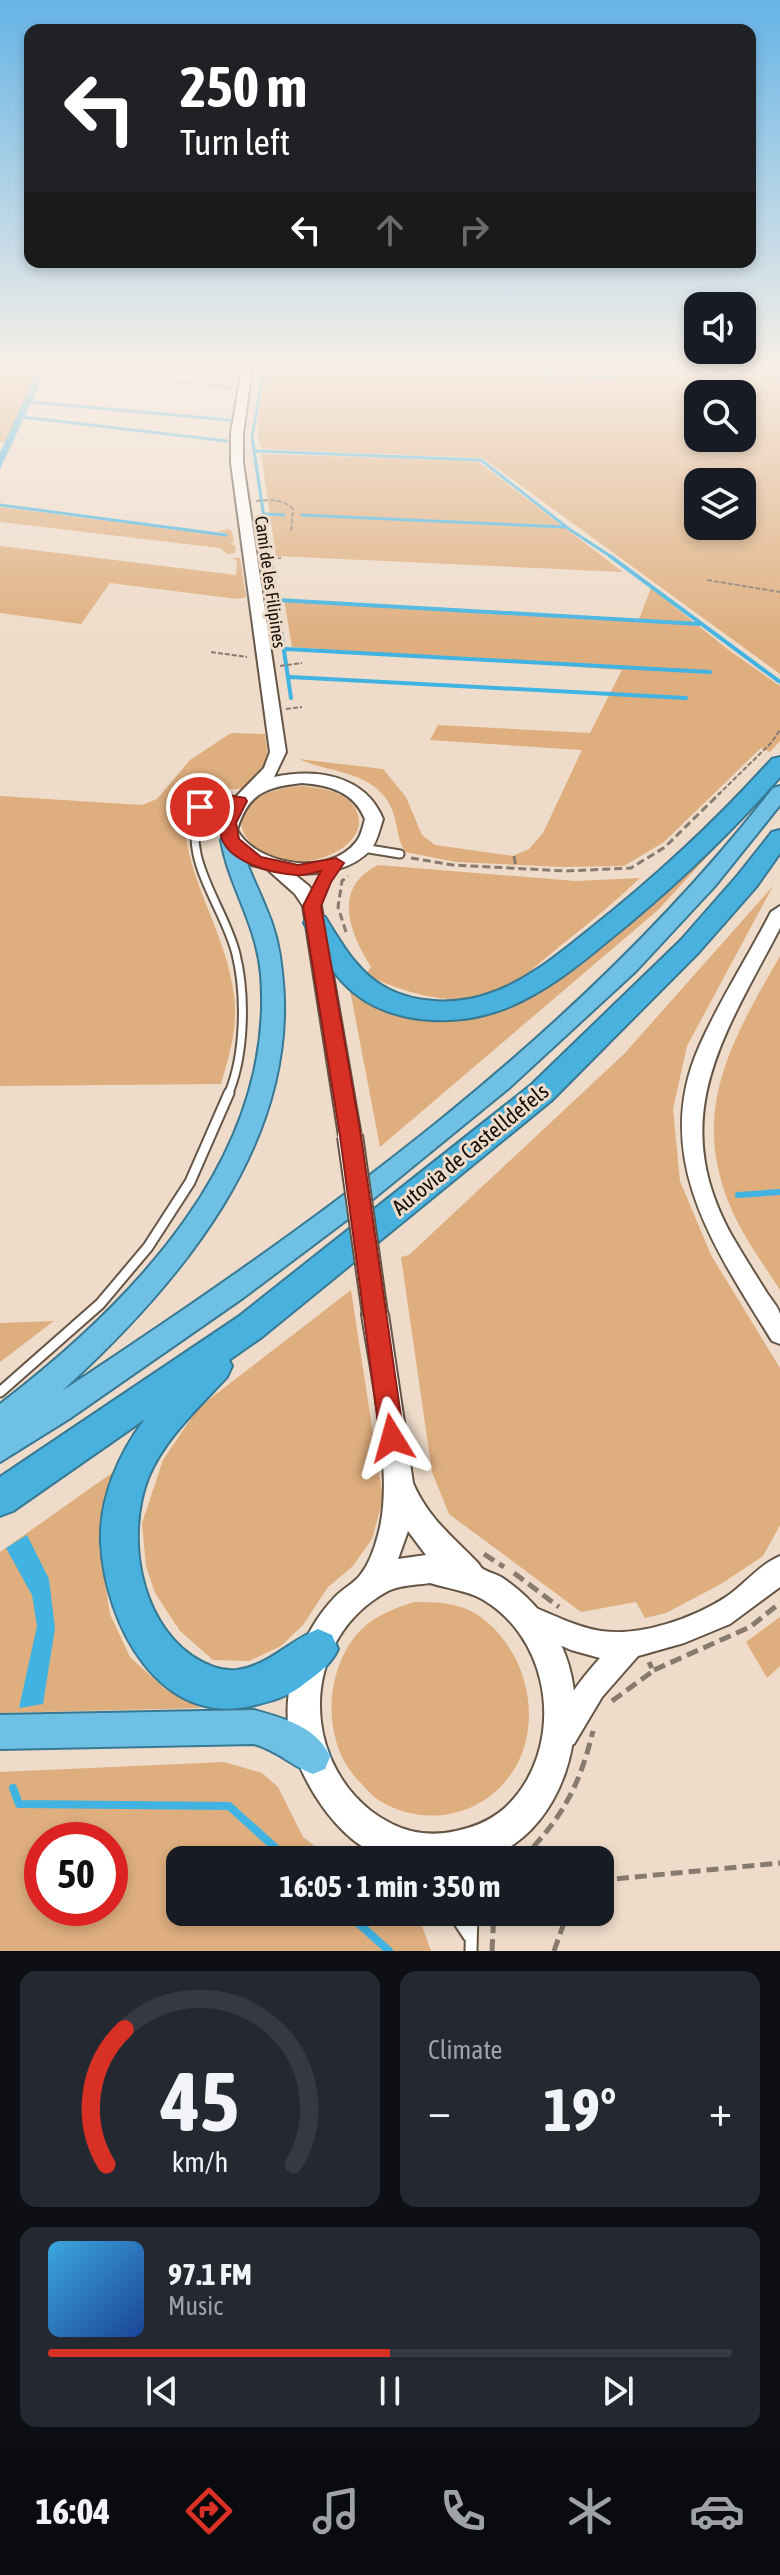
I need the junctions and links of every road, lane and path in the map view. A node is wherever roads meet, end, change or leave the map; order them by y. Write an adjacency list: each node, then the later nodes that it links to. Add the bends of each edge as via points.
1 (237, 460): 9 (main road, Camí de les Filipines)
2 (258, 501): 3 (path, via 281,501 293,509)
3 (291, 533)
4 (281, 558): 5 (path)
5 (269, 559)
6 (707, 580): 7 (path)
7 (780, 592)
8 (211, 652): 9 (path)
9 (262, 656): 13 (main road, Camí de les Filipines)
10 (302, 663): 11 (path)
11 (283, 666)
12 (780, 730): 26 (path, via 665,847 631,868)
13 (278, 752): 15 (main road, via 292,768); 17 (main road, via 272,769)
14 (780, 764): 28 (highway, via 696,853 631,909 546,978 490,1006 438,1012 386,1000 349,972)
15 (315, 779): 17 (main road, via 285,780); 20 (main road, via 361,796 374,819)
16 (780, 792): 33 (highway, Autovia de Castelldefels, via 662,930 509,1075 263,1269)
17 (247, 796): 19 (main road, via 228,823); 31 (lane, via 204,802 193,831 194,848 236,954 243,1032 228,1097 190,1182 148,1247 100,1304)
18 (780, 837): 29 (highway, Autovia de Castelldefels, via 690,946 541,1093)
19 (231, 840): 25 (main road, via 247,856); 32 (highway, via 237,869 263,928 273,1012 256,1105 239,1150 197,1224 134,1304 67,1369)
20 (366, 842): 21 (lane); 21 (lane); 24 (main road)
21 (391, 852): 22 (lane)
22 (400, 854): 26 (path, via 453,865)
23 (514, 856): 26 (path)
24 (336, 863): 25 (main road, via 298,870); 28 (main road, via 323,881)
25 (272, 867): 28 (main road, via 302,890)
26 (516, 868)
27 (780, 912): 30 (street, via 708,1048 690,1114 692,1154 703,1198)
28 (314, 915): 34 (main road, bridge)
29 (250, 1327): 35 (highway, Autovia de Castelldefels); 42 (highway, via 170,1412 143,1451 120,1521 121,1570 136,1618 156,1651 209,1689 263,1686 295,1671)
30 (780, 1334)
31 (0, 1392)
32 (0, 1422)
33 (0, 1448)
34 (399, 1484): 36 (main road, via 425,1534 448,1558); 38 (main road, via 395,1528)
35 (0, 1498)
36 (474, 1563): 38 (main road, via 453,1572 392,1575); 39 (path, via 525,1580); 40 (main road)
37 (780, 1569): 41 (street, via 720,1616)
38 (371, 1586): 42 (main road, via 344,1609)
39 (567, 1614)
40 (528, 1618): 41 (street, via 571,1637); 47 (main road, via 545,1643 560,1683)
41 (630, 1645): 47 (street, via 592,1687)
42 (318, 1649): 48 (main road, via 305,1690 304,1720)
43 (650, 1666): 44 (path, via 653,1671)
44 (603, 1711)
45 (595, 1723): 51 (path, via 574,1800)
46 (0, 1732): 48 (highway, via 254,1727 287,1737)
47 (560, 1740): 50 (main road, via 534,1801)
48 (313, 1757): 49 (main road, via 353,1819)
49 (396, 1846)
50 (488, 1846)
51 (535, 1846)
52 (780, 1863): 53 (path)
53 (614, 1879)
54 (462, 1926): 58 (lane)
55 (470, 1926): 58 (lane)
56 (493, 1926): 60 (path)
57 (563, 1926): 61 (path)
58 (469, 1936): 59 (lane)
59 (471, 1951)
60 (492, 1951)
61 (554, 1951)

